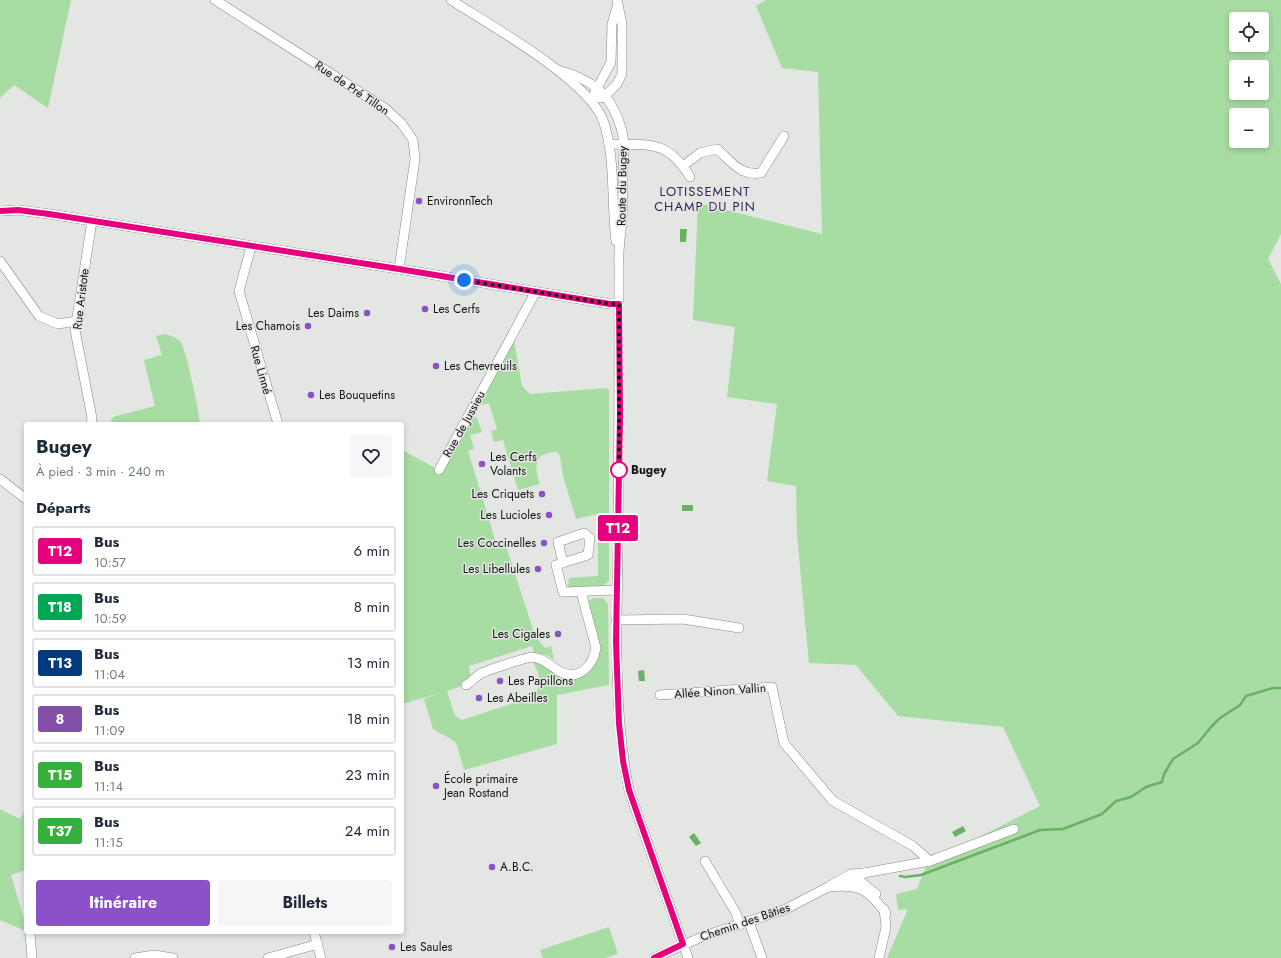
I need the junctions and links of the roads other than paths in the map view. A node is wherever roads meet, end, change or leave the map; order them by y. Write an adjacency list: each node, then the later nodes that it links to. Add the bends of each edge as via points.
1 (215, 0): 18 (street, Rue de Pré Tillon, via 385,108 402,124 413,140 415,159)
2 (451, 0): 4 (street)
3 (617, 4): 5 (street, via 612,24 611,62); 6 (street, via 622,24 622,74)
4 (558, 70): 5 (street, Route du Bugey, via 576,75); 7 (street, Route du Bugey)
5 (598, 87): 6 (street, Route du Bugey); 7 (street)
6 (606, 96): 7 (street); 10 (street, Route du Bugey, via 615,112)
7 (591, 100): 9 (street, Route du Bugey, via 602,119)
8 (784, 136): 11 (street, via 761,173 751,175 740,170 717,149 700,153)
9 (609, 144): 10 (street); 16 (street, Route du Bugey, via 613,221)
10 (624, 144): 11 (street, via 658,146 675,155); 16 (street, Route du Bugey, via 622,219)
11 (683, 166): 12 (street)
12 (690, 176)
13 (0, 211): 14 (street, via 18,210)
14 (92, 221): 15 (street); 21 (street, Rue Aristote)
15 (250, 247): 18 (street); 23 (street, Rue Linné, via 239,291)
16 (618, 254): 20 (street, Route du Bugey)
17 (0, 261): 21 (street, via 39,316 58,324)
18 (399, 269): 19 (street)
19 (535, 293): 20 (street); 24 (street, Rue de Jussieu)
20 (619, 304): 28 (street, Route du Bugey, via 620,416)
21 (76, 321): 22 (street, Rue Aristote, via 75,330)
22 (91, 422)
23 (277, 422)
24 (439, 470)
25 (0, 479): 26 (street)
26 (24, 497)
27 (563, 563): 29 (street, via 556,565 563,592)
28 (616, 590): 29 (street); 30 (street, Route du Bugey)
29 (581, 592): 32 (street, via 596,648 589,667 582,672 566,674 544,660 532,657 480,673 473,682)
30 (616, 620): 31 (street, via 683,619); 45 (street, Route du Bugey, via 618,708 623,761 628,783)
31 (739, 628)
32 (466, 685)
33 (660, 695): 36 (street, Allée Ninon Vallin, via 772,687 784,743 833,801 913,846)
34 (1014, 829): 36 (street, Chemin des Bâties)
35 (704, 860): 41 (street, via 736,913)
36 (930, 861): 37 (street, Chemin des Bâties)
37 (858, 875): 38 (street, Chemin des Bâties); 39 (street, Chemin des Bâties); 40 (street, via 878,896)
38 (848, 885): 39 (street, Chemin des Bâties); 40 (street, via 871,895)
39 (828, 887): 41 (street, Chemin des Bâties, via 786,909)
40 (886, 913): 54 (street, via 886,927)
41 (745, 923): 45 (street, Chemin des Bâties); 53 (street)
42 (30, 934): 46 (street)
43 (315, 934): 44 (street)
44 (318, 944): 49 (street); 50 (street)
45 (683, 944): 51 (street, Chemin des Bâties); 52 (street, Route du Bugey)
46 (32, 958)
47 (135, 958): 48 (street, via 154,955)
48 (173, 958)
49 (268, 958)
50 (321, 958)
51 (654, 958)
52 (688, 958)
53 (762, 958)
54 (879, 958)

